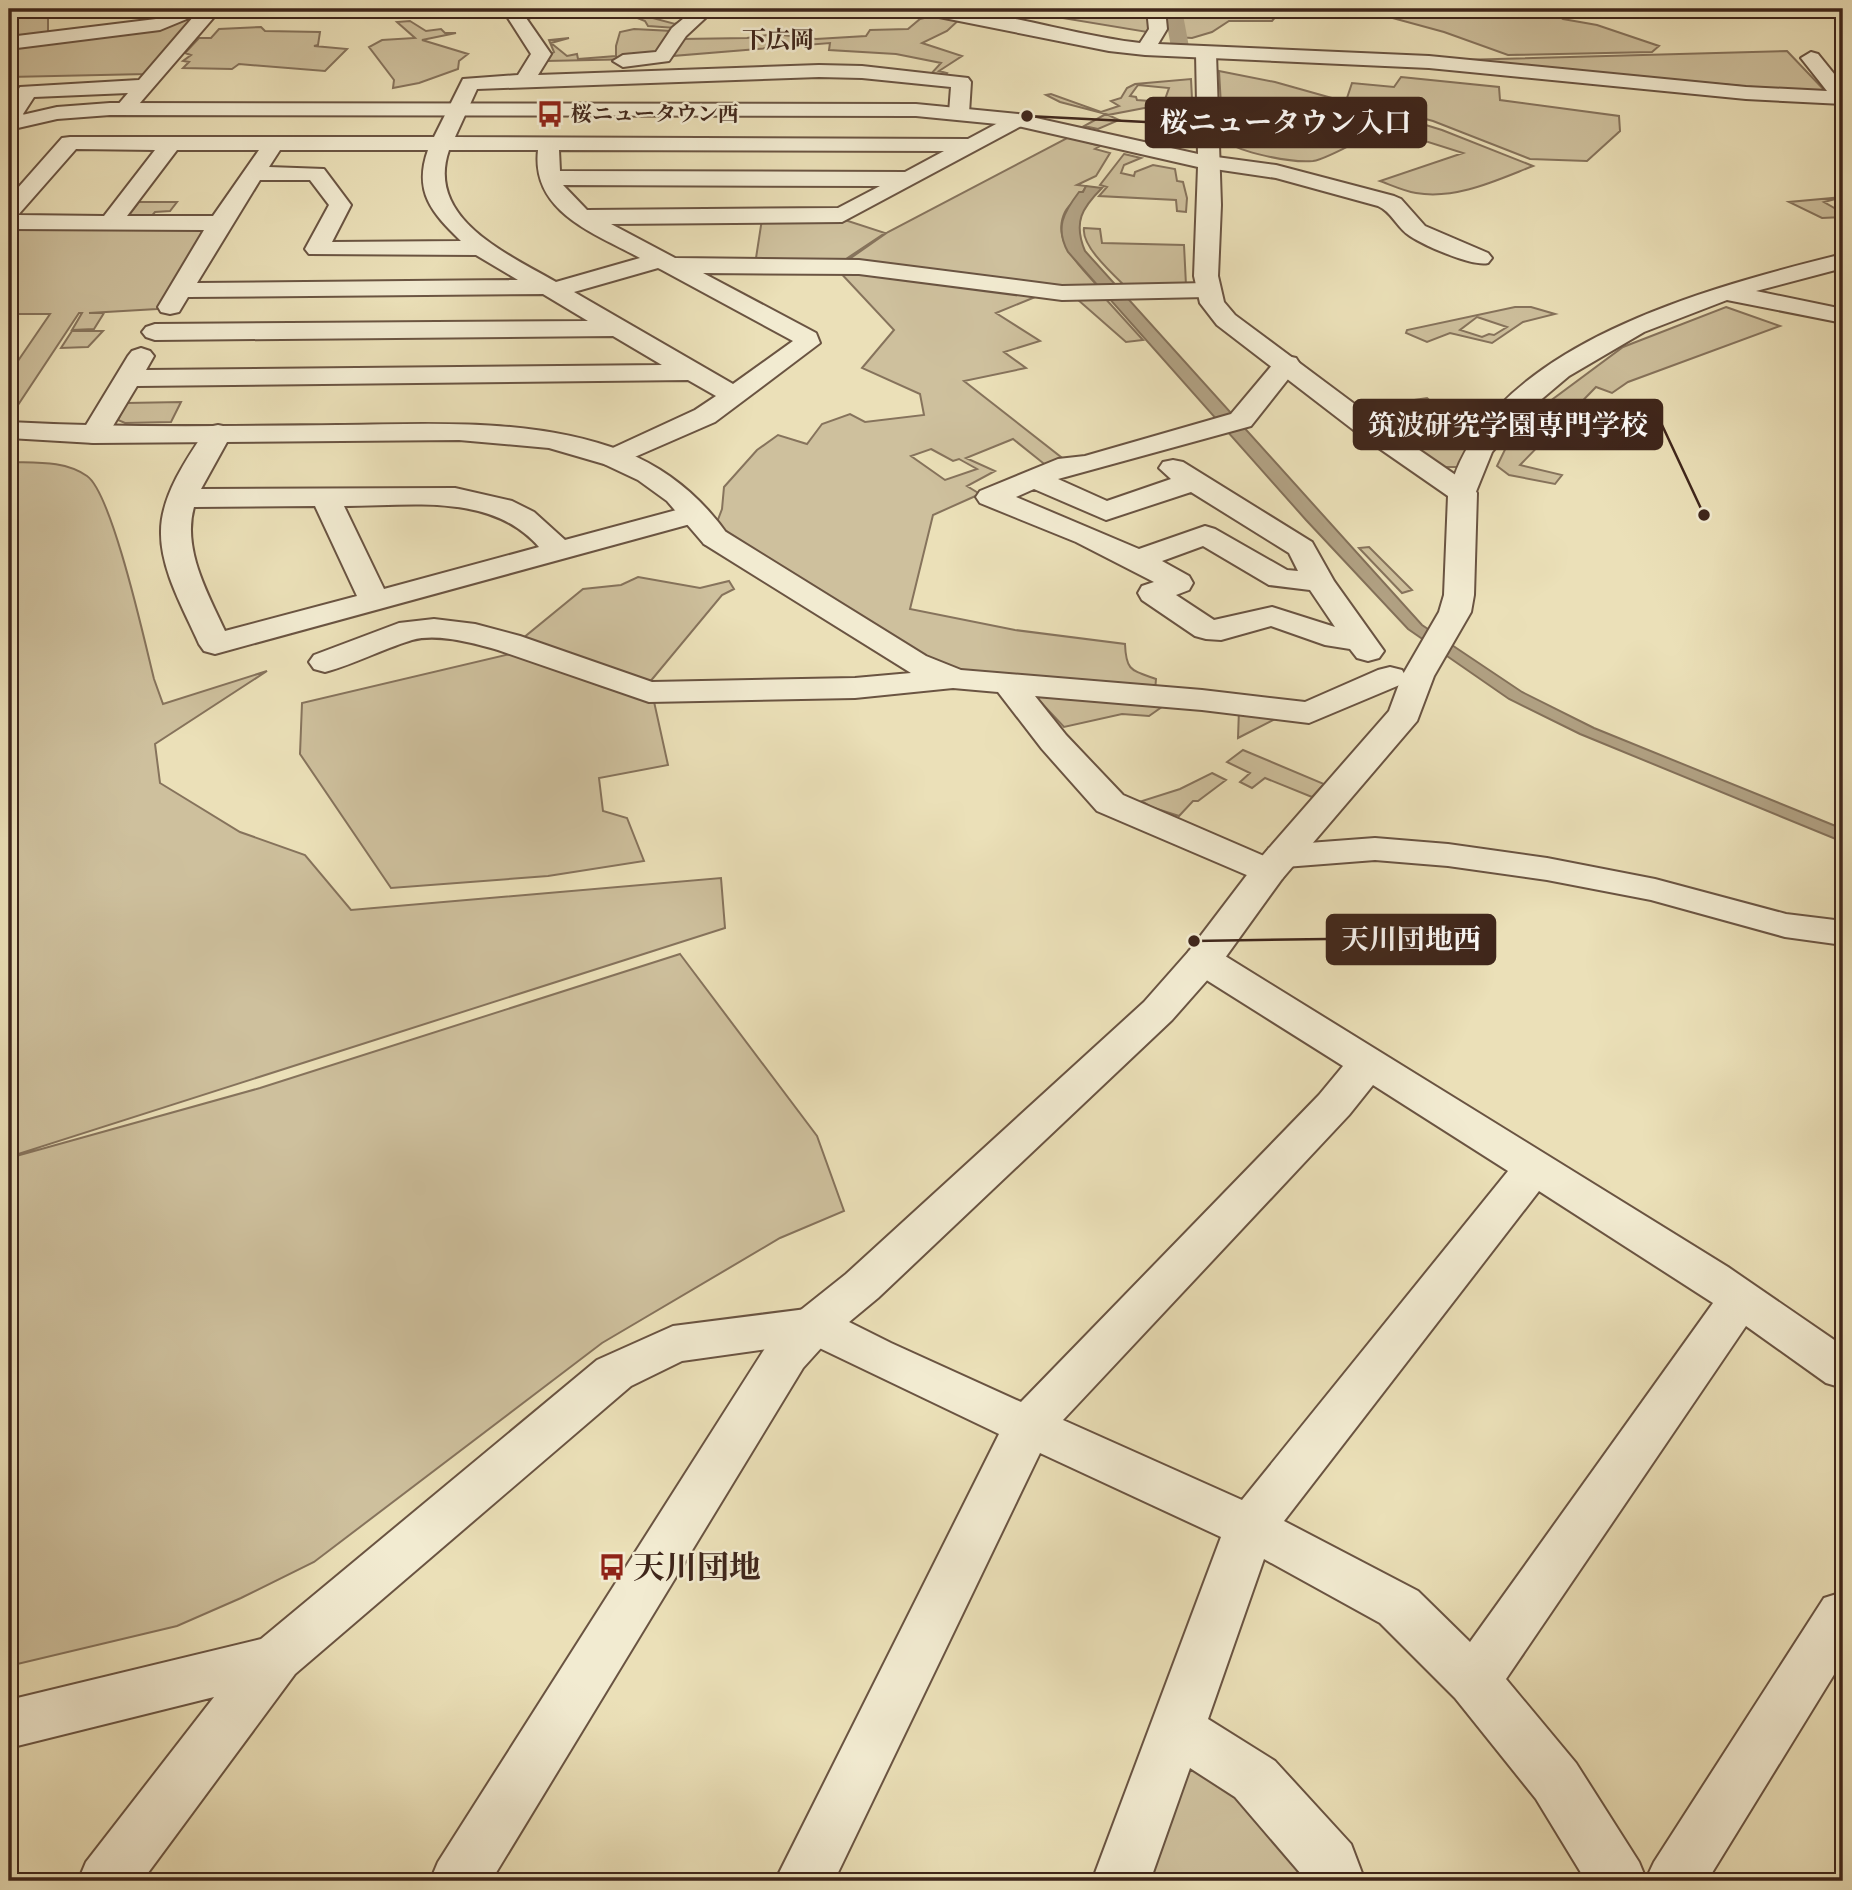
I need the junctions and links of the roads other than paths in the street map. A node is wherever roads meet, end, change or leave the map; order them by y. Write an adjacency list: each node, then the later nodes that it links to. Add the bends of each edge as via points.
1 (195, 9): 7 (street, via 160,24)
2 (212, 9): 14 (street)
3 (546, 9): 11 (street, via 515,15 540,50)
4 (706, 9): 11 (street, via 679,32 660,59)
5 (929, 9): 8 (street)
6 (1156, 9): 8 (street, via 1158,29)
7 (9, 43)
8 (1145, 50): 9 (street)
9 (1206, 53): 15 (street, via 1429,62); 28 (street)
10 (1811, 58): 15 (street)
11 (535, 64): 13 (street)
12 (712, 74): 13 (street); 18 (street); 19 (street, via 838,71 961,82)
13 (524, 81): 17 (street, via 470,83)
14 (143, 86): 16 (street); 21 (street, via 27,91)
15 (1843, 98)
16 (125, 109): 17 (street); 21 (street, via 65,112)
17 (458, 109): 18 (street); 24 (street)
18 (704, 110): 19 (street); 26 (street)
19 (959, 113): 20 (street)
20 (1018, 120): 27 (street); 28 (street)
21 (13, 122)
22 (171, 143): 23 (street); 32 (street, via 70,143); 35 (street)
23 (274, 144): 24 (street); 29 (street)
24 (441, 144): 25 (street); 37 (street, via 433,166 438,199 444,212)
25 (549, 144): 26 (street); 30 (street)
26 (694, 145): 27 (street)
27 (973, 145): 31 (street)
28 (1209, 162): 38 (street, via 1240,163 1386,201 1417,231); 43 (street)
29 (254, 173): 36 (street); 37 (street, via 316,174 340,205 317,249)
30 (548, 178): 31 (street); 33 (street, via 562,200)
31 (910, 179): 33 (street, via 842,215)
32 (9, 212)
33 (581, 217): 40 (street)
34 (9, 222): 35 (street)
35 (110, 223): 36 (street)
36 (220, 223): 42 (street)
37 (481, 247): 41 (street)
38 (1480, 258)
39 (1843, 261): 44 (street)
40 (663, 262): 41 (street); 43 (street, via 859,267 1062,293); 51 (street, via 807,338 807,343)
41 (555, 287): 42 (street); 46 (street)
42 (180, 290): 47 (street)
43 (1207, 290): 48 (street, via 1226,320)
44 (1723, 292): 45 (street); 59 (street, via 1613,336 1538,386 1499,420 1468,470)
45 (1843, 316)
46 (616, 328): 47 (street); 49 (street)
47 (155, 332): 50 (street)
48 (1287, 364): 55 (street, via 1232,423); 59 (street)
49 (697, 372): 50 (street); 51 (street)
50 (128, 378): 54 (street)
51 (733, 395): 56 (street, via 705,416)
52 (9, 430): 54 (street)
53 (218, 433): 54 (street); 56 (street, via 504,434 551,440); 61 (street)
54 (94, 435)
55 (1142, 448): 57 (street, via 1068,465); 58 (street)
56 (614, 458): 62 (street, via 662,484)
57 (1034, 479): 58 (street, via 1106,511); 64 (street, via 990,497 1056,520)
58 (1194, 481): 65 (street, via 1301,548)
59 (1462, 493): 68 (street, via 1455,612)
60 (325, 496): 61 (street); 63 (street, via 438,495 476,500 524,518); 66 (street)
61 (184, 498): 66 (street, via 174,539 215,644)
62 (705, 526): 63 (street); 70 (street, via 915,663)
63 (558, 550): 66 (street)
64 (1138, 560): 65 (street, via 1205,535 1280,579); 67 (street, via 1178,583 1153,593 1206,629 1221,630 1272,616 1336,638)
65 (1319, 582): 67 (street)
66 (374, 600)
67 (1358, 640): 68 (street)
68 (1421, 659): 71 (street, via 1309,713); 72 (street, via 1405,714)
69 (325, 662): 70 (street, via 410,630 434,629 509,643 649,692 855,688)
70 (955, 679): 71 (street)
71 (1009, 685): 72 (street, via 1110,803)
72 (1276, 863): 73 (street, via 1375,849 1448,855 1656,890 1785,925); 74 (street)
73 (1843, 933)
74 (1203, 960): 75 (street); 78 (street, via 1158,1011 1041,1121)
75 (1367, 1065): 76 (street); 80 (street)
76 (1534, 1168): 77 (street); 81 (street)
77 (1740, 1299): 79 (street); 84 (street)
78 (814, 1325): 80 (street); 83 (street, via 673,1344 614,1373); 88 (street, via 786,1355)
79 (1843, 1370)
80 (1028, 1426): 81 (street); 89 (street)
81 (1250, 1527): 84 (street, via 1399,1607); 86 (street)
82 (1843, 1614): 93 (street)
83 (276, 1658): 85 (street); 87 (street)
84 (1474, 1681): 92 (street, via 1556,1781)
85 (9, 1724)
86 (1177, 1729): 90 (street); 91 (street, via 1255,1779 1330,1863)
87 (107, 1881)
88 (459, 1881)
89 (804, 1881)
90 (1121, 1881)
91 (1336, 1881)
92 (1618, 1881)
93 (1675, 1881)

